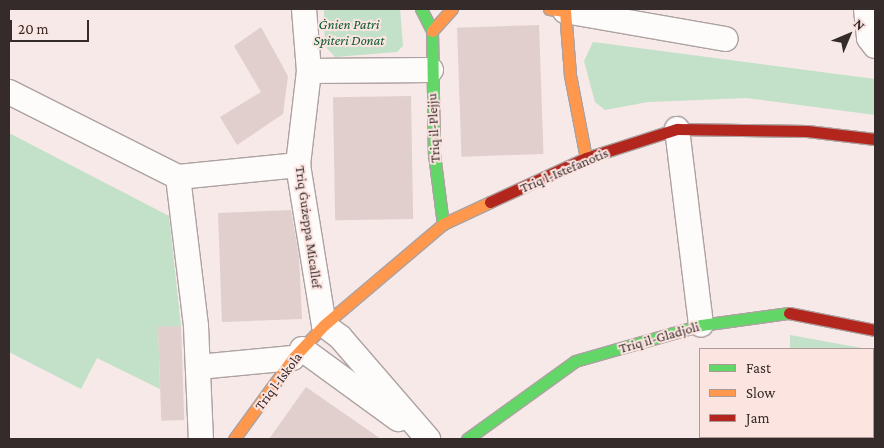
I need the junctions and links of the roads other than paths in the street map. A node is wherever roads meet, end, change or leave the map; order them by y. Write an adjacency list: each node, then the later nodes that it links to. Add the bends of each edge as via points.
1 (304, 9): 10 (street, Triq Ġużeppa Micallef)
2 (422, 9): 6 (street, Triq il-Plejju)
3 (452, 9): 6 (street)
4 (866, 9): 8 (street, via 869,38)
5 (557, 10): 7 (street); 14 (street)
6 (432, 31): 9 (street, Triq il-Plejju)
7 (726, 39)
8 (875, 46)
9 (431, 70): 10 (street); 17 (street, Triq il-Plejju, via 434,154)
10 (309, 71): 15 (street, Triq Ġużeppa Micallef)
11 (9, 92): 16 (street)
12 (677, 129): 13 (street, Triq l-Istefanotis, via 807,131 858,134); 14 (street, Triq l-Istefanotis); 18 (street)
13 (875, 139)
14 (586, 158): 17 (street, Triq l-Istefanotis)
15 (298, 165): 16 (street); 19 (street, Triq Ġużeppa Micallef)
16 (178, 177): 22 (street)
17 (443, 224): 19 (street, Triq l-Istefanotis)
18 (701, 324): 20 (street, Triq il-Gladjoli, via 782,312); 26 (street, Triq il-Gladjoli, via 576,361)
19 (324, 325): 21 (street, Triq l-Iskola); 25 (street, via 340,337)
20 (875, 330)
21 (298, 354): 22 (street); 24 (street, Triq l-Iskola); 25 (street)
22 (198, 367): 23 (street)
23 (202, 439)
24 (234, 439)
25 (427, 439)
26 (467, 439)

